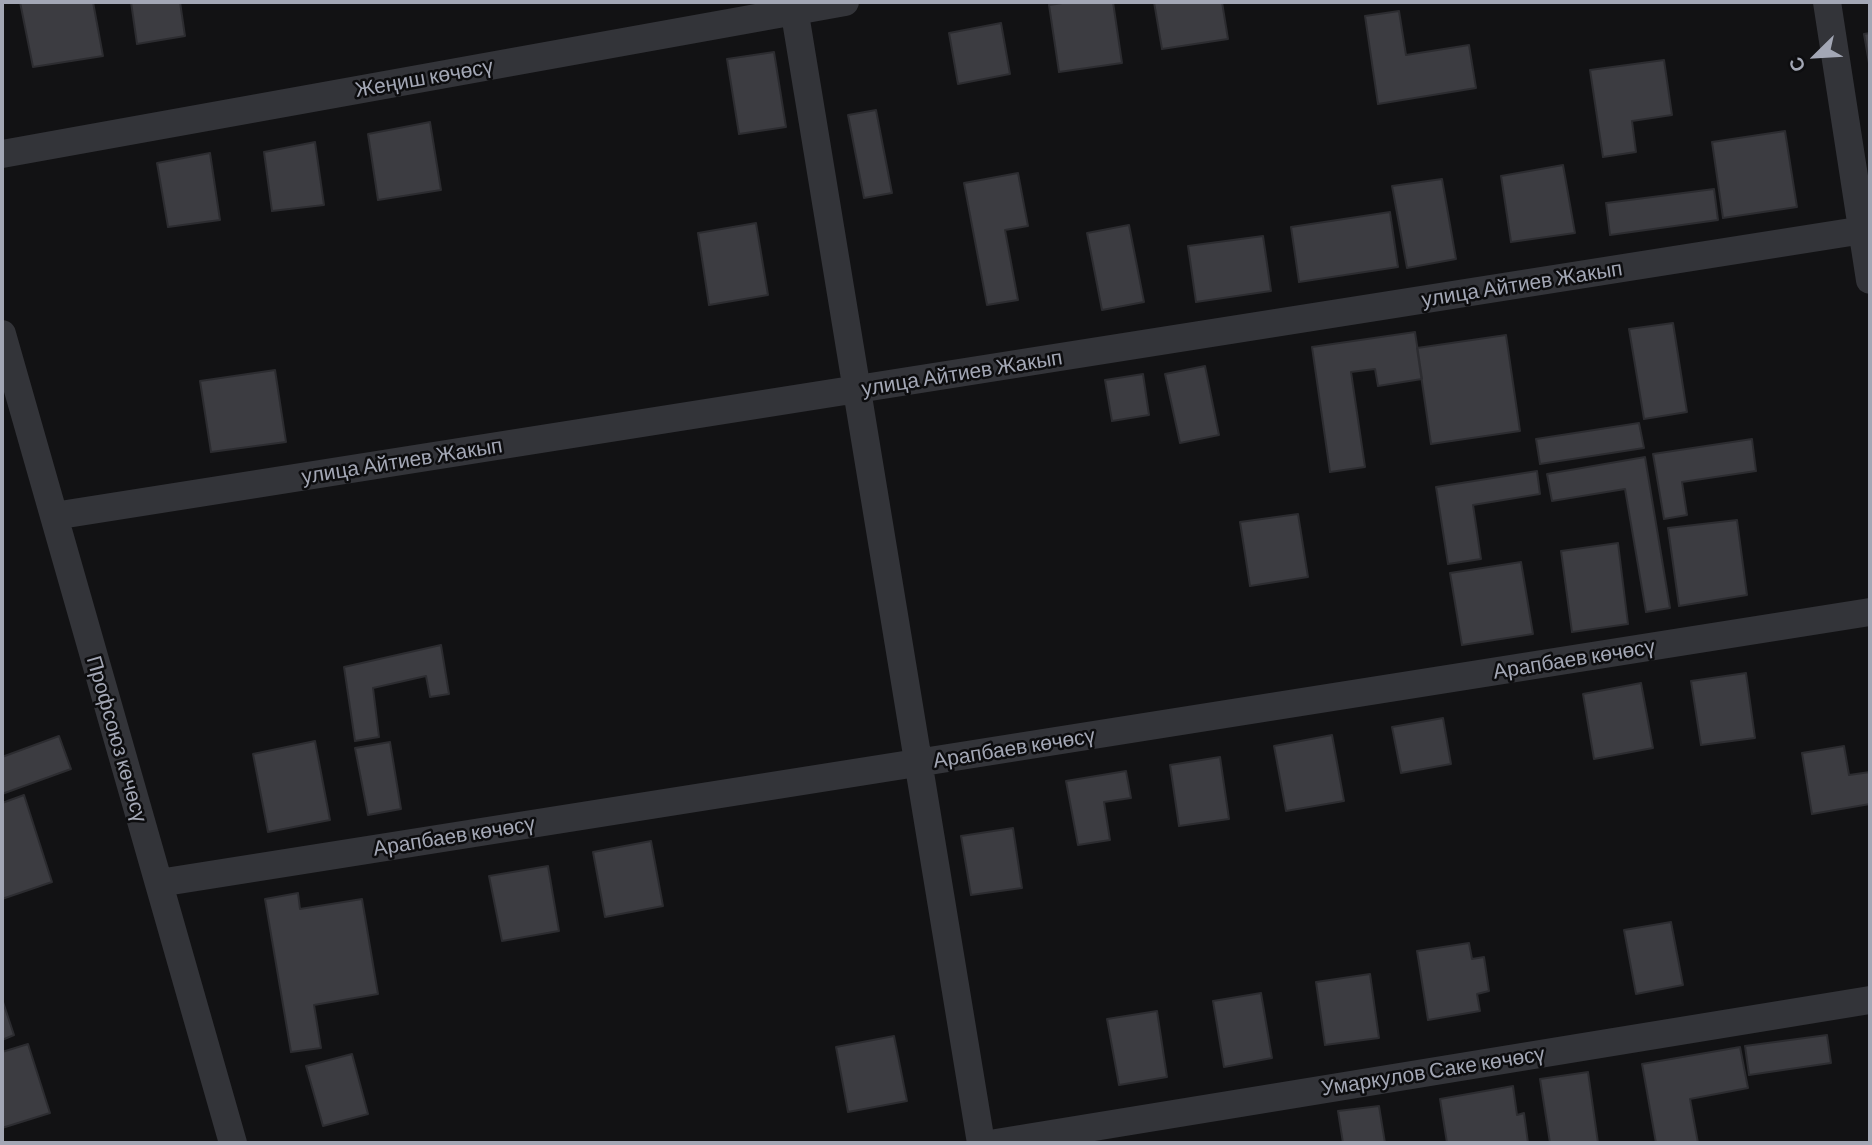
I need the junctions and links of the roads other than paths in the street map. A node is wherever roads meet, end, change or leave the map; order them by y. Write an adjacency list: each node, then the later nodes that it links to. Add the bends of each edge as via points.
1 (845, 2): 3 (street, Жеңиш көчөсү)
2 (1827, 2): 5 (street)
3 (794, 6): 4 (street, Жеңиш көчөсү); 8 (street)
4 (2, 154)
5 (1866, 230): 6 (street); 8 (street, улица Айтиев Жакып)
6 (1870, 280)
7 (2, 334): 9 (street, Профсоюз көчөсү)
8 (857, 389): 9 (street, улица Айтиев Жакып); 11 (street)
9 (54, 516): 12 (street, Профсоюз көчөсү)
10 (1870, 612): 11 (street, Арапбаев көчөсү)
11 (919, 763): 12 (street, Арапбаев көчөсү); 15 (street)
12 (159, 883): 14 (street, Профсоюз көчөсү)
13 (1870, 1000): 16 (street, Умаркулов Саке көчөсү)
14 (233, 1143)
15 (981, 1143)
16 (996, 1143)

